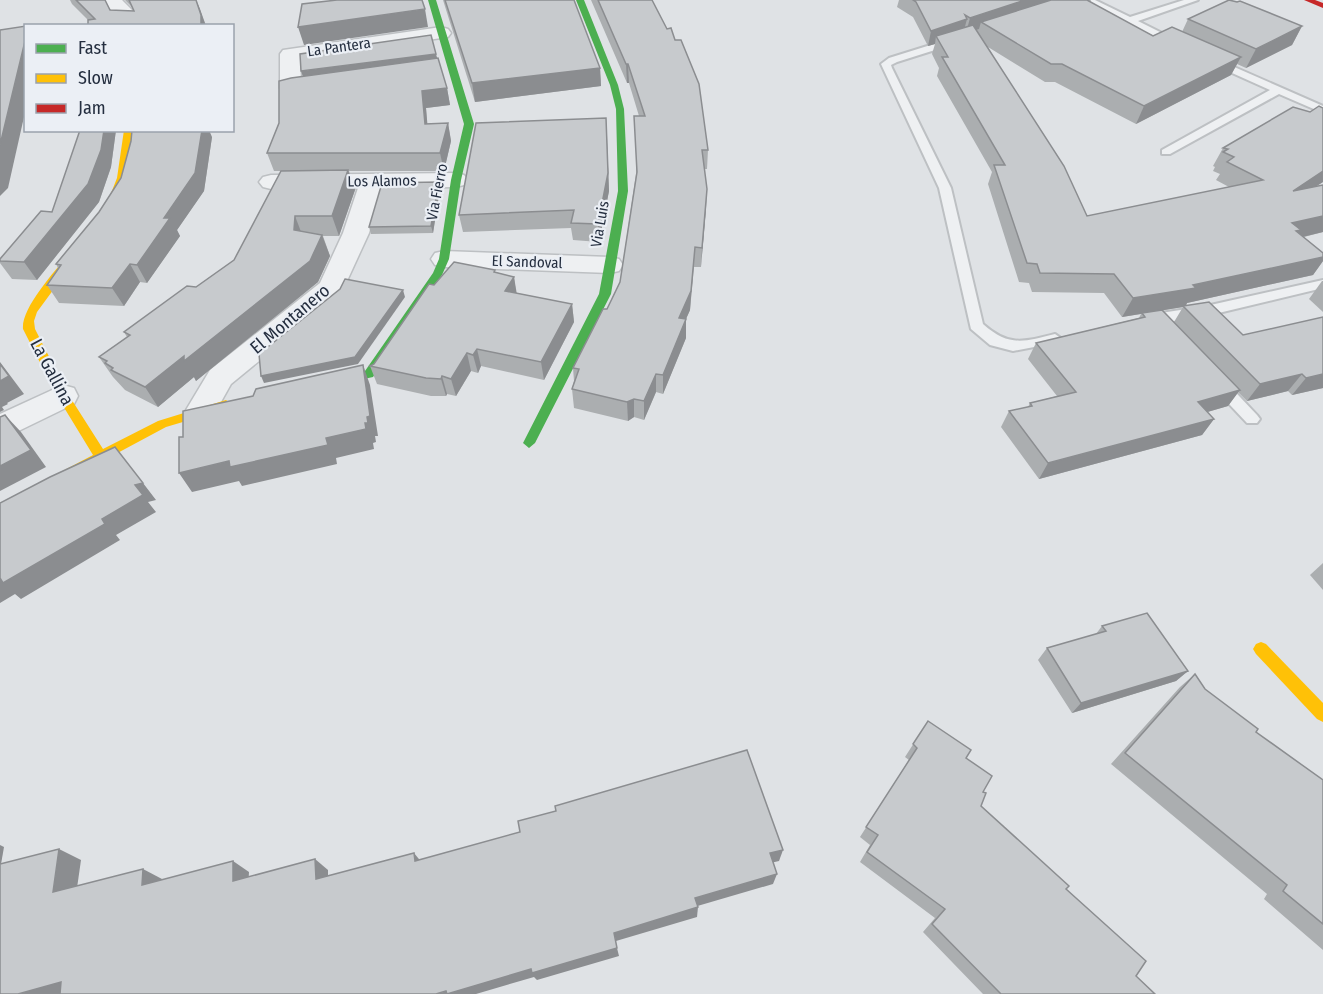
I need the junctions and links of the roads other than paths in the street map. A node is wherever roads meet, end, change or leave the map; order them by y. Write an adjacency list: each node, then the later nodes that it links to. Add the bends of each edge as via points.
1 (111, 0): 9 (street)
2 (432, 0): 10 (street, Via Fierro)
3 (580, 0): 27 (street, Via Luis, via 615,85 620,109 623,191)
4 (1088, 0): 8 (lane)
5 (1193, 0): 8 (lane)
6 (1308, 0): 7 (street)
7 (1323, 6)
8 (1129, 21): 12 (lane)
9 (129, 24)
10 (441, 33): 14 (street, Via Fierro); 16 (street, La Pantera, via 290,54 291,88)
11 (971, 35): 32 (lane, via 892,60 887,68 945,188 976,326 991,340 1005,346 1023,347)
12 (1181, 47)
13 (1203, 56): 17 (lane)
14 (452, 67): 15 (street); 21 (street, Via Fierro, via 469,124)
15 (429, 70)
16 (348, 80)
17 (1278, 90): 18 (lane); 20 (lane)
18 (1323, 110)
19 (129, 132): 24 (street, via 120,186)
20 (1166, 152)
21 (456, 180): 22 (street, Los Alamos); 26 (street, Via Fierro)
22 (372, 181): 23 (street, Los Alamos); 37 (street, El Montanero, via 356,233 331,288 220,376)
23 (271, 182)
24 (102, 219)
25 (87, 237): 35 (street, La Gallina, via 38,300 28,321)
26 (444, 258): 27 (street, El Sandoval); 34 (street, Via Fierro, via 438,273 369,374)
27 (610, 265): 40 (street, Via Luis, via 605,294)
28 (1323, 284): 29 (lane)
29 (1157, 319): 30 (lane); 31 (lane)
30 (1134, 322)
31 (1173, 335)
32 (1067, 337)
33 (1205, 369): 38 (lane)
34 (313, 386)
35 (63, 396): 39 (street); 41 (street, La Gallina)
36 (235, 403): 37 (street)
37 (201, 410): 41 (street, via 162,424)
38 (1252, 419)
39 (0, 428)
40 (529, 443)
41 (100, 456): 42 (street)
42 (0, 510)
43 (1261, 649): 44 (street)
44 (1323, 714)

